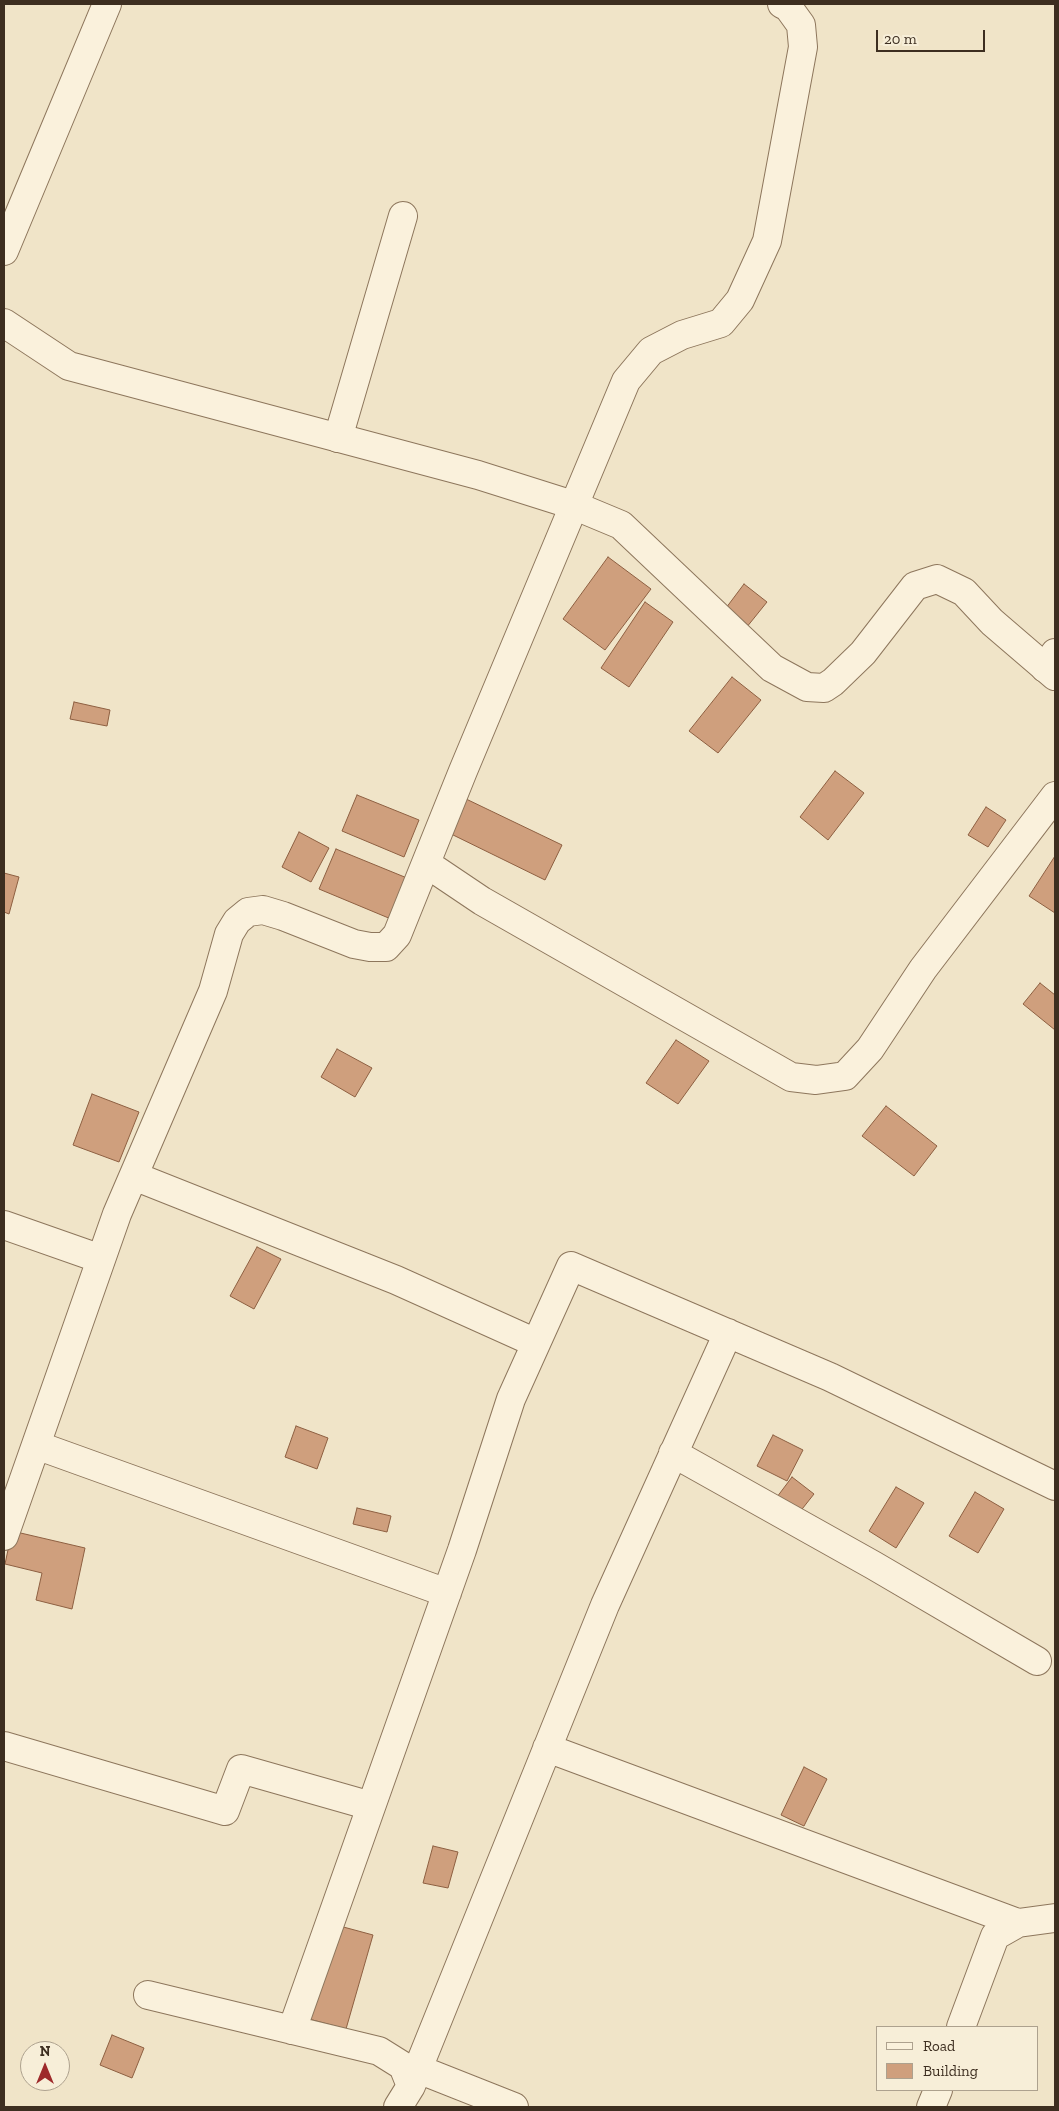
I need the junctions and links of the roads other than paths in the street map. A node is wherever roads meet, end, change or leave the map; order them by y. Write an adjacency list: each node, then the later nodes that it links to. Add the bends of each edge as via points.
1 (106, 4): 4 (street)
2 (782, 4): 7 (street, via 801,25 803,47 767,241 740,300 721,323 682,335 651,351 626,381)
3 (403, 216): 6 (street)
4 (4, 250)
5 (4, 323): 6 (street, via 69,366)
6 (338, 438): 7 (street, via 478,475)
7 (573, 505): 8 (street, via 621,525 772,668 808,687 824,688 833,682 863,653 915,586 937,579 964,592 992,622); 10 (street)
8 (1052, 666)
9 (1055, 796): 10 (street, via 922,969 870,1049 845,1076 816,1080 791,1077 482,901)
10 (427, 864): 11 (street, via 397,935 386,947 354,944 263,910 248,912 237,921 229,934 213,990)
11 (134, 1176): 13 (street); 15 (street, via 396,1280)
12 (4, 1225): 13 (street)
13 (101, 1260): 16 (street)
14 (728, 1333): 15 (street, via 571,1266); 17 (street); 18 (street, via 830,1377)
15 (536, 1343): 20 (street, via 511,1399)
16 (36, 1445): 19 (street); 20 (street)
17 (674, 1453): 21 (street); 23 (street, via 605,1605)
18 (1055, 1486)
19 (4, 1536)
20 (447, 1593): 24 (street)
21 (1037, 1662)
22 (4, 1746): 24 (street, via 225,1811 241,1769)
23 (547, 1748): 26 (street); 30 (street)
24 (371, 1806): 29 (street)
25 (1055, 1918): 26 (street)
26 (1018, 1923): 28 (street, via 995,1936)
27 (148, 1995): 29 (street)
28 (961, 2026)
29 (292, 2030): 30 (street, via 380,2051 403,2066)
30 (409, 2087): 32 (street)
31 (938, 2091): 33 (street)
32 (514, 2107)
33 (931, 2107)

